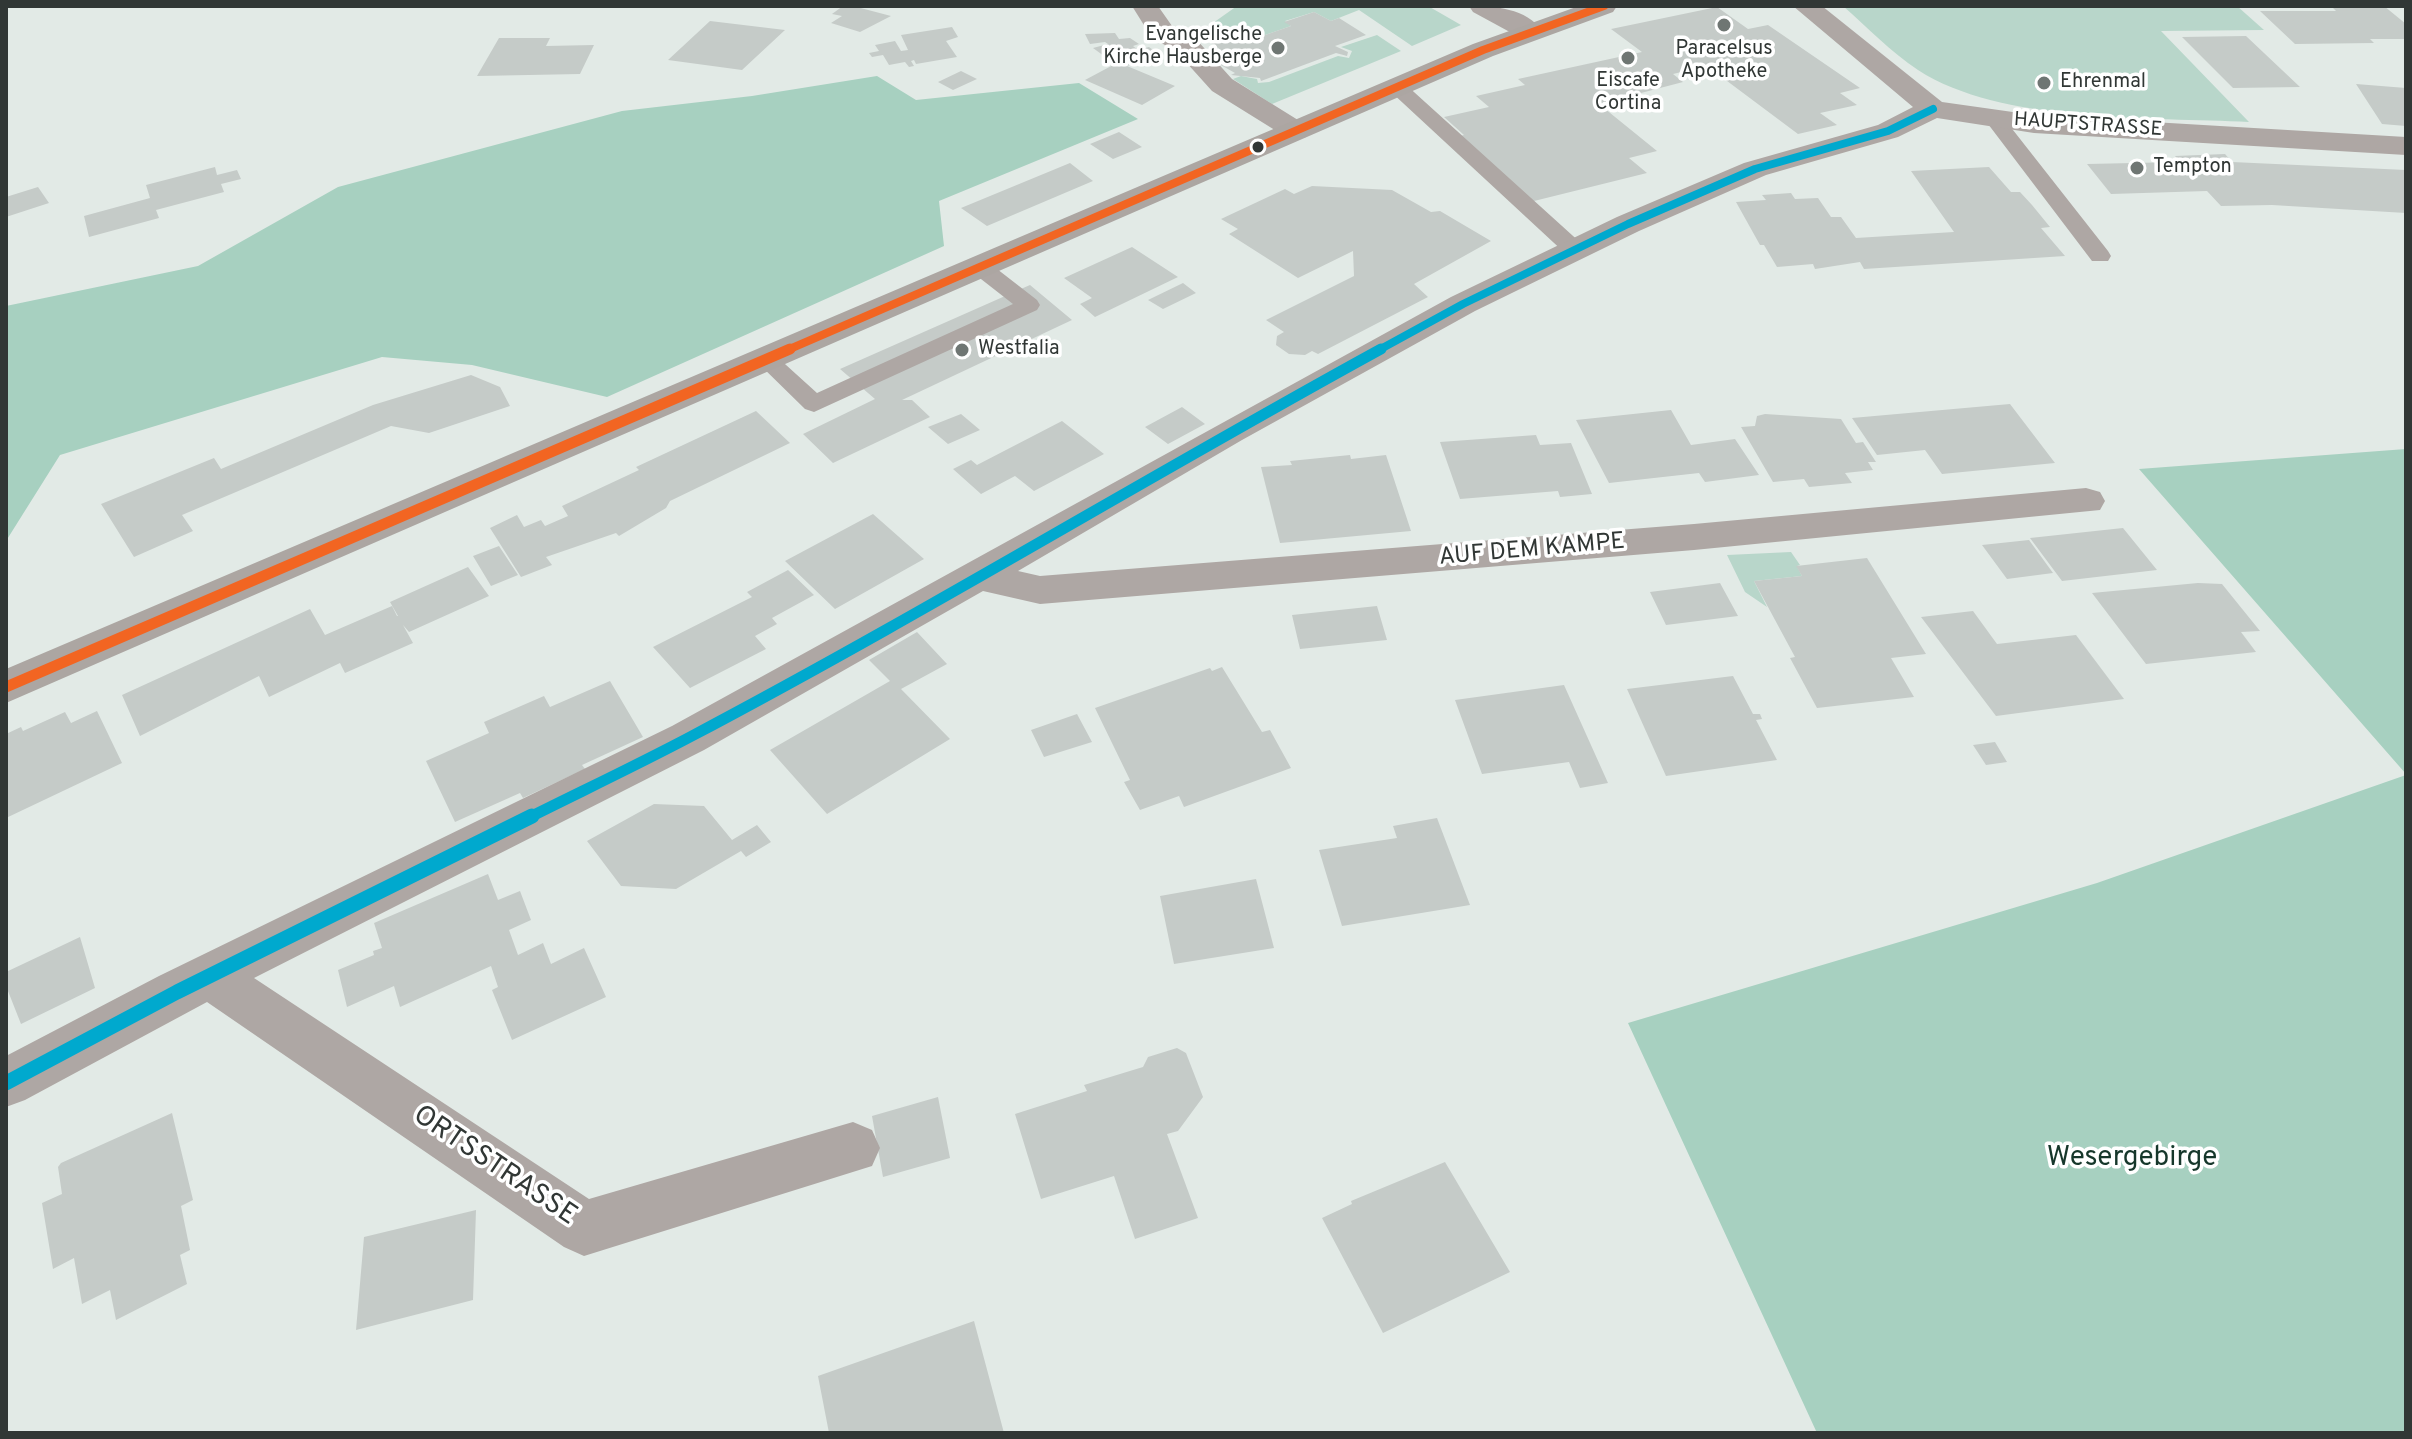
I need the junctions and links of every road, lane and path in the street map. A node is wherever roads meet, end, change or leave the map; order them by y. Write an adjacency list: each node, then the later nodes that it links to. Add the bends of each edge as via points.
1 (1145, 6): 9 (street, via 1162,32 1186,45 1222,85)
2 (1482, 6): 5 (street)
3 (1604, 6): 5 (main road)
4 (1806, 6): 7 (street, HAUPTSTRASSE)
5 (1529, 31): 6 (main road)
6 (1397, 87): 9 (main road); 11 (lane)
7 (1933, 109): 8 (street, HAUPTSTRASSE); 11 (street, via 1888,131 1755,169)
8 (1995, 120): 10 (street, HAUPTSTRASSE); 12 (lane)
9 (1296, 131): 13 (main road)
10 (2406, 146)
11 (1575, 250): 16 (street, via 1463,304)
12 (2100, 256)
13 (980, 267): 14 (main road); 14 (lane, via 1029,305 814,404)
14 (767, 360): 17 (main road)
15 (2086, 501): 16 (street, AUF DEM KAMPE, via 1040,590)
16 (978, 576): 18 (street, via 688,738)
17 (6, 687)
18 (210, 976): 19 (street); 20 (street, ORTSSTRASSE, via 584,1228)
19 (6, 1083)
20 (853, 1148)

